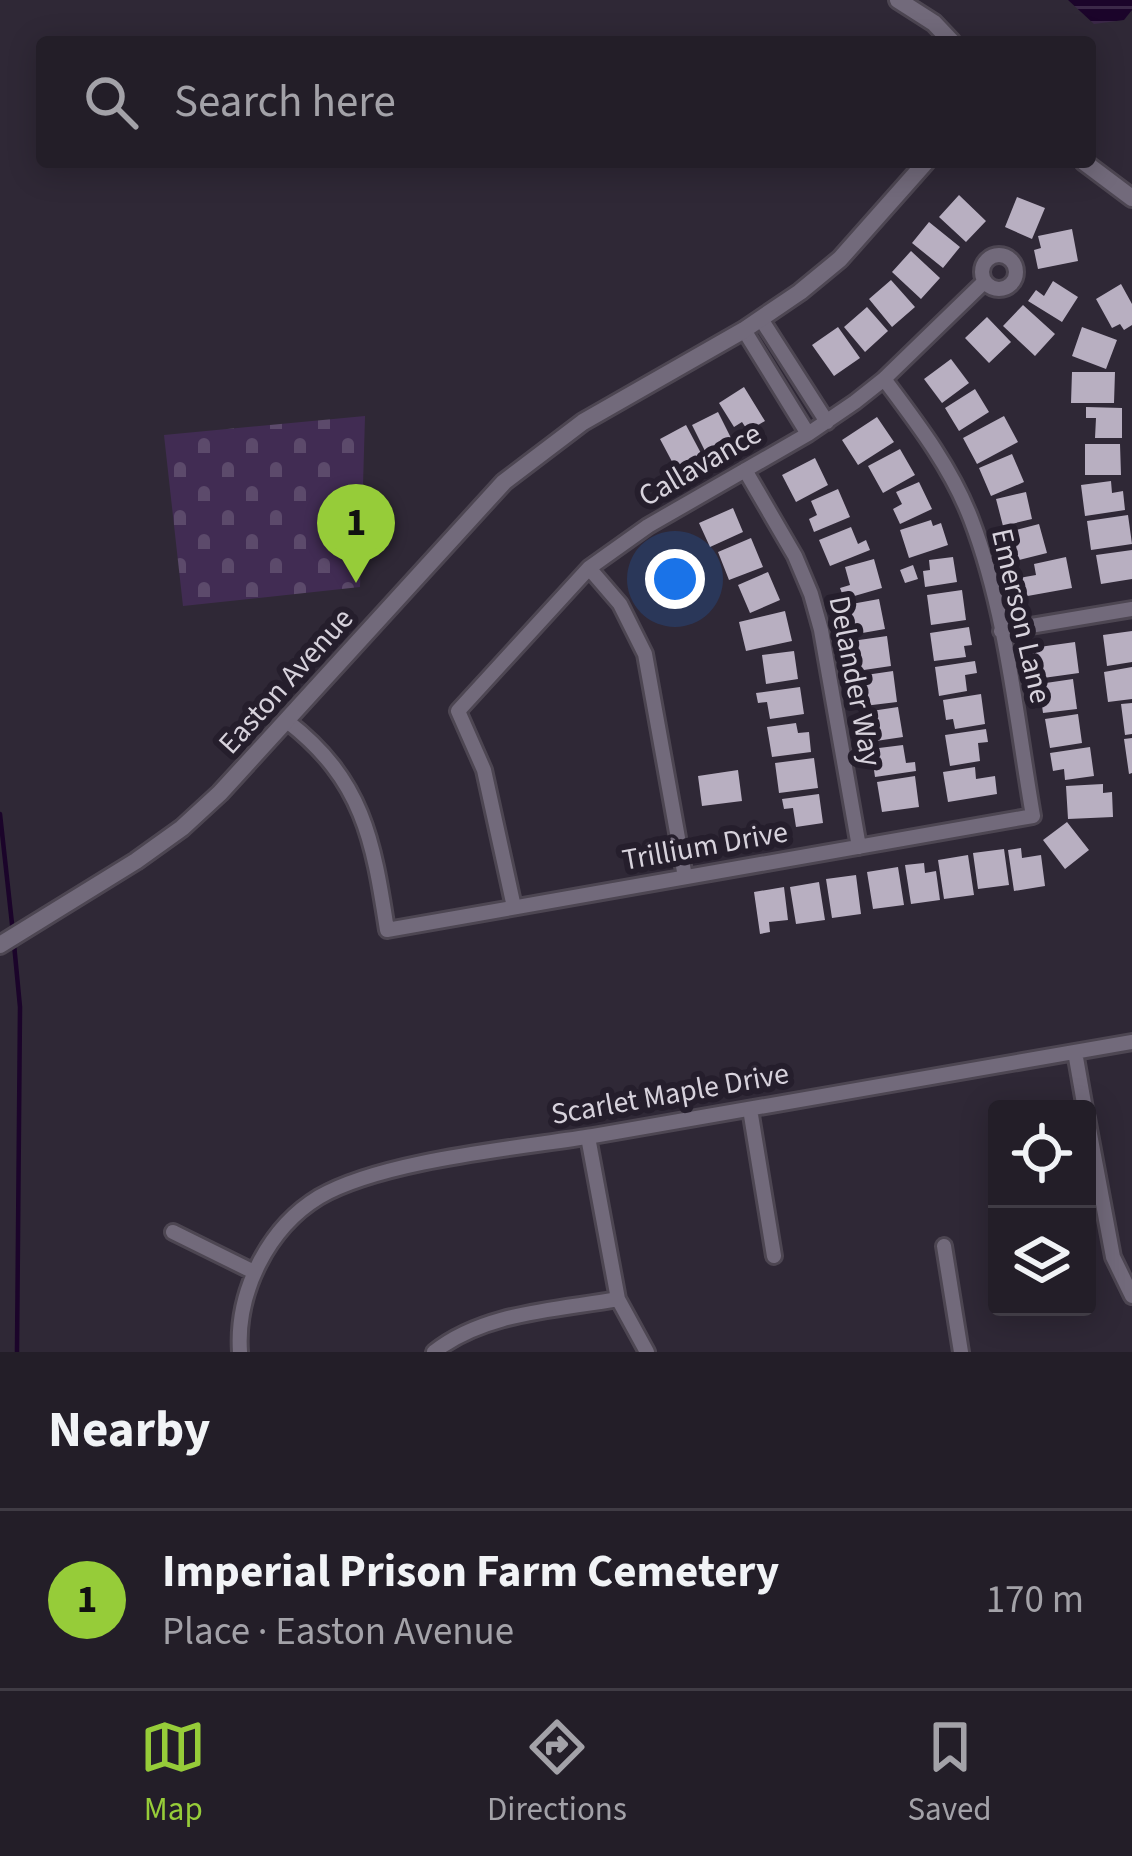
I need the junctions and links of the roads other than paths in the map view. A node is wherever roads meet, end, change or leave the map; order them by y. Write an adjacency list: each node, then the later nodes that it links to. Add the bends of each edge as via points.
1 (898, 0): 3 (street)
2 (923, 0): 3 (street)
3 (934, 23): 4 (street)
4 (946, 36)
5 (921, 168): 9 (street, Easton Avenue, via 840,259)
6 (1092, 168): 7 (street)
7 (1132, 198)
8 (984, 282): 11 (street, Callavance)
9 (761, 320): 10 (street, Easton Avenue); 12 (street)
10 (744, 330): 13 (street); 18 (street, Easton Avenue, via 584,422 504,482)
11 (884, 379): 12 (street, Callavance); 17 (street, Emerson Lane, via 925,433 970,518)
12 (826, 422): 13 (street, Callavance)
13 (808, 434): 14 (street, Callavance)
14 (745, 470): 15 (street, Callavance); 20 (street, Delander Way, via 811,594)
15 (589, 568): 21 (street, via 620,604 645,654); 22 (street, Callavance, via 458,711 499,821)
16 (1132, 609): 17 (street)
17 (1001, 631): 19 (street, Emerson Lane)
18 (286, 721): 22 (street, Trillium Drive, via 351,789 366,819 387,930); 23 (street, Easton Avenue, via 182,828)
19 (1033, 816): 20 (street, Trillium Drive)
20 (859, 847): 21 (street, Trillium Drive)
21 (685, 877): 22 (street, Trillium Drive)
22 (514, 908)
23 (0, 946)
24 (1132, 1042): 25 (street, Scarlet Maple Drive)
25 (1076, 1052): 26 (street); 27 (street, Scarlet Maple Drive)
26 (1084, 1100)
27 (751, 1109): 28 (street, Scarlet Maple Drive); 32 (street)
28 (588, 1136): 33 (street, Scarlet Maple Drive, via 346,1184 292,1218); 35 (street)
29 (1096, 1166): 34 (street, via 1113,1257)
30 (172, 1232): 33 (street)
31 (944, 1246): 39 (street)
32 (774, 1256)
33 (254, 1272): 36 (street)
34 (1132, 1296)
35 (618, 1299): 37 (street, via 483,1325); 38 (street)
36 (240, 1352)
37 (434, 1352)
38 (647, 1352)
39 (961, 1352)

